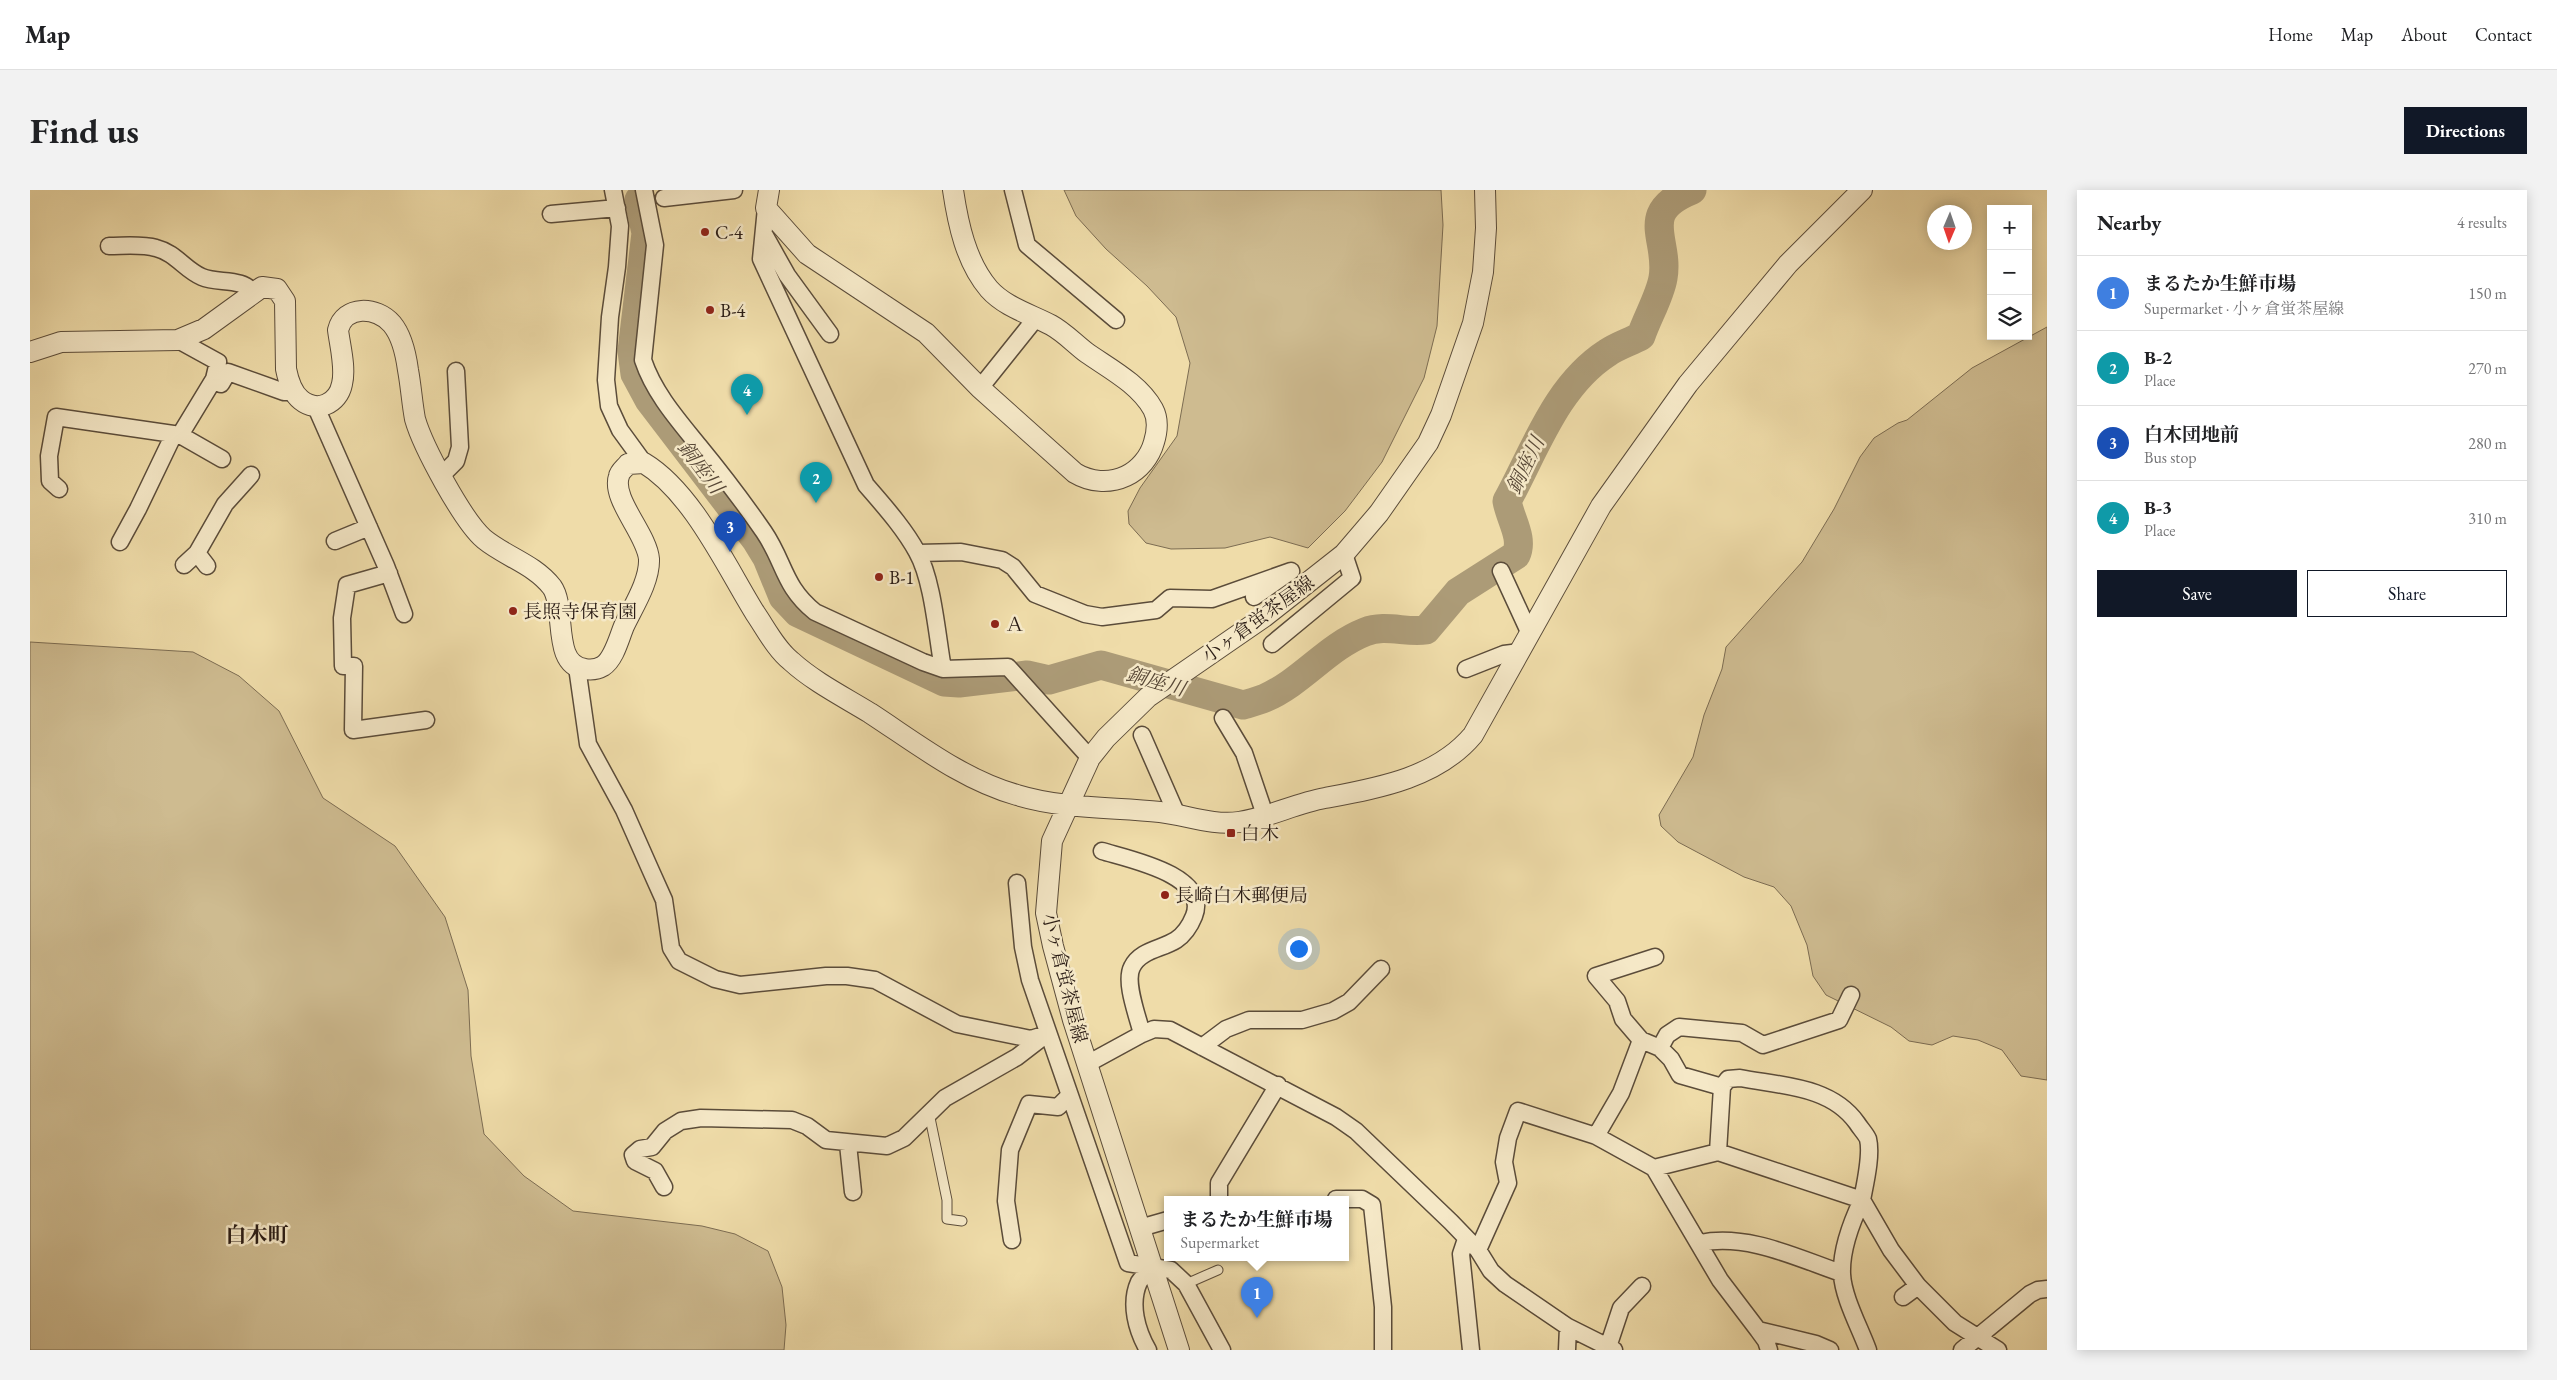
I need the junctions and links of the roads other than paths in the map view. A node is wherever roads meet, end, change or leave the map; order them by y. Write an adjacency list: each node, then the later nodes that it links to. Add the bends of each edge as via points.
1 (613, 190): 10 (street)
2 (644, 190): 45 (street, via 655,245 643,360 647,374 667,406 764,533 802,601 815,612)
3 (734, 190): 8 (street)
4 (953, 190): 15 (street, via 971,262 990,289 1009,305)
5 (1013, 190): 16 (street, via 1027,245)
6 (1485, 190): 35 (street, 小ヶ倉蛍茶屋線, via 1483,272 1473,323 1441,415 1428,443 1379,513)
7 (1862, 190): 41 (street, via 1788,264 1688,384 1602,506)
8 (664, 198)
9 (768, 199): 12 (street); 22 (street, via 807,254 926,333)
10 (617, 208): 11 (street); 27 (street, via 620,226 610,317 607,389 609,406 620,430)
11 (551, 214)
12 (764, 234): 17 (street, via 788,275); 34 (street, via 761,259 866,485)
13 (109, 246): 14 (street, via 155,248 171,253 204,278 231,281 250,288)
14 (253, 293): 18 (street, via 204,328); 23 (street, via 262,287 277,289 283,295 286,369)
15 (1036, 318): 22 (street); 22 (street, via 1120,375 1144,396 1157,419 1157,433 1152,450 1142,464 1124,478 1087,480 1075,473)
16 (1116, 320)
17 (830, 334)
18 (178, 340): 19 (street, via 61,342); 25 (street, via 218,362 214,379)
19 (30, 352)
20 (456, 371): 29 (street, via 460,448 456,461)
21 (221, 384): 23 (street, via 228,372 284,392)
22 (980, 388)
23 (295, 392): 24 (street, via 300,399)
24 (315, 405): 29 (street, via 330,403 339,394 343,383 338,330 343,318 359,310 383,316 392,324 403,346 420,435); 31 (street)
25 (177, 434): 26 (street); 30 (street, via 56,417 49,456 50,481); 33 (street)
26 (222, 459)
27 (644, 462): 44 (street, via 628,464 619,474 617,485 649,558 646,576 608,662 594,670); 51 (street, via 665,479 703,525 768,633 790,661 972,777 1015,795)
28 (251, 475): 36 (street, via 225,504 202,559)
29 (442, 475): 44 (street, via 468,521 484,539 529,566 552,588 558,605 564,650)
30 (59, 489)
31 (369, 527): 32 (street); 38 (street)
32 (335, 541)
33 (120, 542)
34 (918, 554): 39 (street, via 960,552 1002,560 1013,567 1035,594 1085,614 1102,617 1156,610 1170,598 1212,599 1291,571); 45 (street, via 928,584)
35 (1344, 554): 42 (street, via 1352,578); 50 (street, 小ヶ倉蛍茶屋線, via 1264,617 1148,697)
36 (184, 565)
37 (1501, 571): 41 (street)
38 (389, 572): 40 (street); 48 (street, via 346,585 342,618 343,666 354,666 353,730)
39 (1254, 597)
40 (404, 614)
41 (1530, 634): 43 (street)
42 (1272, 644)
43 (1520, 652): 46 (street, via 1504,654); 53 (street, via 1473,735 1461,749 1442,762 1406,779 1311,800)
44 (577, 668): 59 (street, via 588,744 624,810 664,900 672,948 679,961 715,979 740,985 826,976 874,980 957,1024 1031,1039)
45 (943, 669): 50 (street, via 1008,667)
46 (1466, 669)
47 (1223, 718): 53 (street, via 1244,753)
48 (426, 720)
49 (1142, 735): 52 (street)
50 (1090, 758): 51 (street, 小ヶ倉蛍茶屋線)
51 (1068, 805): 52 (street); 64 (street, 小ヶ倉蛍茶屋線, via 1052,841 1046,913 1073,1020)
52 (1178, 815): 53 (street, via 1239,822)
53 (1265, 815)
54 (1102, 851): 60 (street, via 1157,868 1187,886 1195,898 1197,908 1187,930 1176,940 1142,955 1132,966 1129,980)
55 (1017, 883): 59 (street, via 1022,947)
56 (1655, 957): 61 (street, via 1596,976 1617,1001 1623,1019)
57 (1381, 969): 62 (street, via 1349,1002 1333,1012 1302,1020 1249,1020 1226,1028)
58 (1851, 995): 63 (street, via 1839,1020 1763,1045 1742,1033 1679,1027 1667,1035)
59 (1047, 1034): 67 (street); 68 (street, via 1017,1057 945,1098)
60 (1142, 1034): 62 (street, via 1154,1029 1170,1030); 64 (street)
61 (1641, 1040): 63 (street); 69 (street, via 1621,1093)
62 (1202, 1047): 65 (street)
63 (1660, 1048): 66 (street, via 1680,1075)
64 (1088, 1064): 80 (street, 小ヶ倉蛍茶屋線)
65 (1278, 1085): 75 (street, via 1219,1183); 83 (street, via 1317,1105 1356,1131)
66 (1722, 1087): 71 (street); 77 (street, via 1728,1079 1740,1078 1813,1092 1835,1100 1868,1138)
67 (1069, 1096): 81 (street, via 1058,1107 1029,1104 1010,1150 1006,1201); 84 (street, via 1128,1263)
68 (929, 1113): 70 (street, via 896,1143 887,1146); 78 (lane, via 947,1200 947,1219)
69 (1596, 1136): 72 (street); 83 (street, via 1518,1111 1505,1154 1508,1184)
70 (848, 1144): 73 (street, via 826,1140 792,1120 701,1118 681,1121 666,1131 652,1147 640,1149 633,1155 635,1161 655,1171); 74 (street)
71 (1718, 1152): 72 (street); 77 (street)
72 (1654, 1168): 82 (street)
73 (664, 1187)
74 (853, 1192)
75 (1219, 1196)
76 (1349, 1199): 99 (street, via 1362,1199 1372,1205 1383,1307)
77 (1862, 1200): 86 (street, via 1850,1225); 89 (street, via 1891,1250)
78 (962, 1221)
79 (1164, 1221): 80 (street)
80 (1140, 1228): 84 (street, 小ヶ倉蛍茶屋線)
81 (1012, 1240)
82 (1700, 1243): 86 (street, via 1713,1240 1752,1244); 93 (street, via 1720,1280)
83 (1472, 1245): 92 (street, via 1505,1284); 100 (street, via 1461,1254)
84 (1153, 1268): 87 (street, via 1171,1270); 96 (street, via 1140,1282 1134,1312); 97 (street, 小ヶ倉蛍茶屋線)
85 (1218, 1270): 87 (lane)
86 (1841, 1273): 104 (street)
87 (1186, 1284): 98 (street)
88 (1642, 1286): 95 (street, via 1621,1308)
89 (1918, 1286): 91 (street); 94 (street, via 1956,1323)
90 (2047, 1290): 94 (street, via 2030,1294)
91 (1903, 1297)
92 (1568, 1327): 95 (street); 101 (street)
93 (1758, 1330): 102 (street); 103 (street)
94 (1978, 1338): 105 (street); 106 (street)
95 (1611, 1349)
96 (1148, 1350)
97 (1179, 1350)
98 (1222, 1350)
99 (1383, 1350)
100 (1471, 1350)
101 (1567, 1350)
102 (1769, 1350)
103 (1830, 1350)
104 (1868, 1350)
105 (1962, 1350)
106 (1998, 1350)

